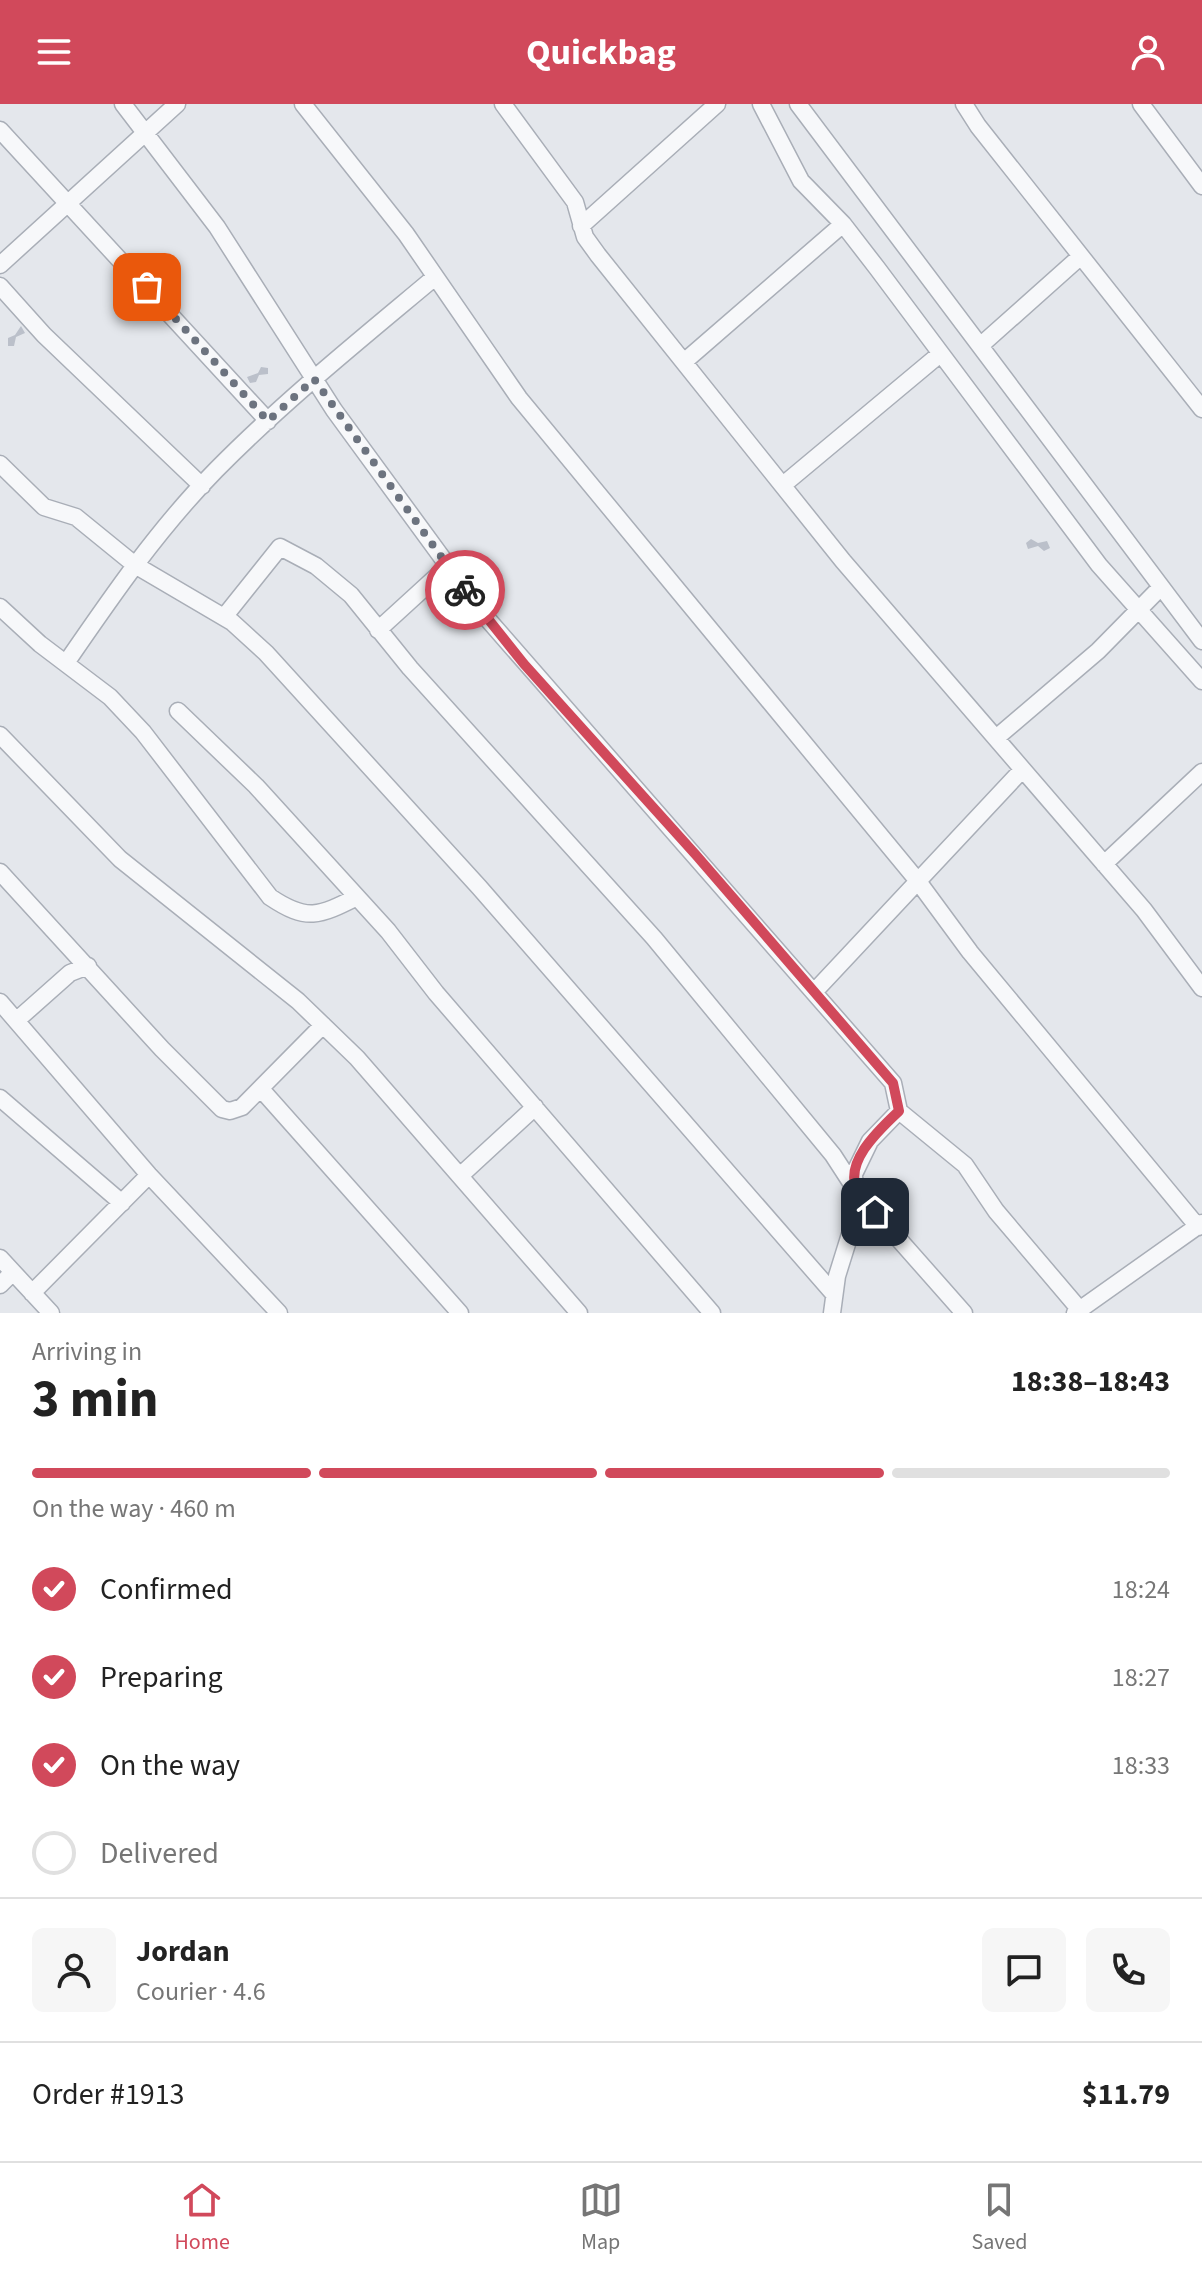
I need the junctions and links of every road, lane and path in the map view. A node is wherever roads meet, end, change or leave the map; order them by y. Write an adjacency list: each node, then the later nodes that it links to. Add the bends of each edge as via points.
1 (123, 104): 11 (street)
2 (177, 104): 11 (street)
3 (303, 104): 18 (street)
4 (503, 104): 15 (street, via 575,202)
5 (717, 104): 15 (street)
6 (761, 104): 14 (street, via 801,181)
7 (798, 104): 20 (street)
8 (964, 104): 16 (street)
9 (1141, 104): 12 (street)
10 (0, 130): 13 (street)
11 (145, 131): 13 (street); 23 (street, via 226,239)
12 (1202, 186)
13 (67, 202): 17 (street); 25 (street)
14 (843, 224): 21 (street); 22 (street)
15 (581, 226): 22 (street, via 598,255)
16 (1081, 256): 20 (street); 24 (street)
17 (0, 265)
18 (435, 277): 23 (street); 46 (street, via 519,398)
19 (0, 286): 28 (street)
20 (980, 346): 31 (street)
21 (940, 354): 27 (street); 33 (street)
22 (685, 361): 27 (street)
23 (314, 379): 25 (street); 30 (street)
24 (1202, 409)
25 (268, 421): 28 (street)
26 (0, 464): 29 (street, via 44,507 76,517)
27 (783, 485): 41 (street)
28 (202, 486): 29 (street)
29 (135, 565): 34 (street); 37 (street)
30 (447, 567): 35 (street); 50 (street, via 524,664)
31 (1161, 587): 33 (street); 36 (street)
32 (0, 607): 37 (street)
33 (1139, 612): 38 (street); 41 (street)
34 (224, 617): 35 (street, via 283,547 337,582); 67 (street, via 266,653 433,836)
35 (378, 630): 60 (street, via 654,938 833,1155)
36 (1202, 641)
37 (66, 663): 47 (street, via 110,697 143,732 270,897 292,911 316,915)
38 (1202, 681)
39 (178, 711): 47 (street, via 256,786)
40 (0, 735): 53 (street, via 120,859)
41 (996, 738): 42 (street)
42 (1022, 770): 44 (street); 46 (street)
43 (1202, 772): 44 (street)
44 (1104, 864): 49 (street)
45 (0, 872): 48 (street)
46 (917, 880): 50 (street); 62 (street, via 979,964)
47 (357, 897): 56 (street)
48 (88, 966): 52 (street, via 70,973); 54 (street, via 222,1109 236,1110)
49 (1202, 988)
50 (815, 991): 57 (street, via 893,1083)
51 (0, 1002): 52 (street)
52 (17, 1020): 58 (street)
53 (323, 1025): 54 (street); 59 (street)
54 (261, 1089): 71 (street)
55 (0, 1098): 61 (street)
56 (535, 1107): 59 (street); 73 (street)
57 (899, 1111): 60 (street, via 861,1157 854,1174); 68 (street, via 965,1165)
58 (149, 1175): 61 (street); 70 (street)
59 (461, 1175): 72 (street)
60 (857, 1192): 67 (street, via 853,1228); 75 (street)
61 (122, 1203): 66 (street)
62 (1200, 1225): 68 (street)
63 (0, 1258): 64 (street)
64 (13, 1272): 65 (street); 66 (street)
65 (0, 1285)
66 (32, 1293): 69 (street)
67 (833, 1293): 74 (street)
68 (1077, 1311)
69 (51, 1313)
70 (279, 1313)
71 (460, 1313)
72 (579, 1313)
73 (712, 1313)
74 (832, 1313)
75 (964, 1313)

